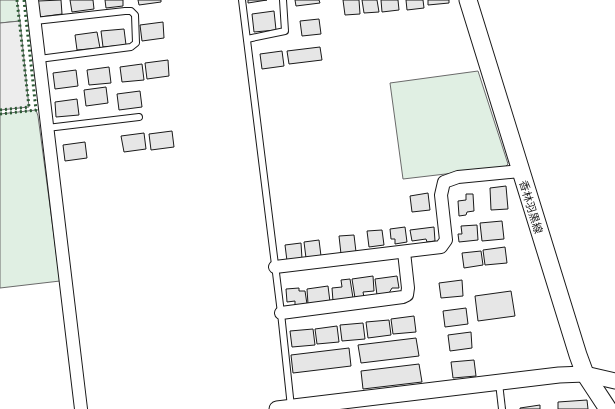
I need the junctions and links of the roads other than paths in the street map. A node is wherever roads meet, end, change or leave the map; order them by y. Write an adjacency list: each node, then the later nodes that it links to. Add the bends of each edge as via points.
1 (32, 0): 5 (street)
2 (242, 0): 6 (lane)
3 (283, 0): 6 (lane, via 285,31)
4 (468, 0): 10 (main road, 香林羽黒線)
5 (35, 21): 7 (street); 7 (lane, via 125,11 131,11 135,15 136,43 131,47)
6 (247, 39): 12 (lane)
7 (39, 59): 9 (street)
8 (139, 117): 9 (lane)
9 (47, 128): 18 (street)
10 (520, 171): 11 (street, via 458,177 444,182 441,195 445,243 441,247); 14 (main road, 香林羽黒線)
11 (404, 252): 12 (street); 13 (street, via 408,288 407,295 403,297)
12 (275, 267): 13 (lane)
13 (282, 313): 17 (lane)
14 (585, 374): 15 (street); 16 (street); 20 (main road, 香林羽黒線)
15 (498, 381): 17 (street); 19 (lane)
16 (615, 381)
17 (286, 408)
18 (81, 409)
19 (502, 409)
20 (608, 409)

